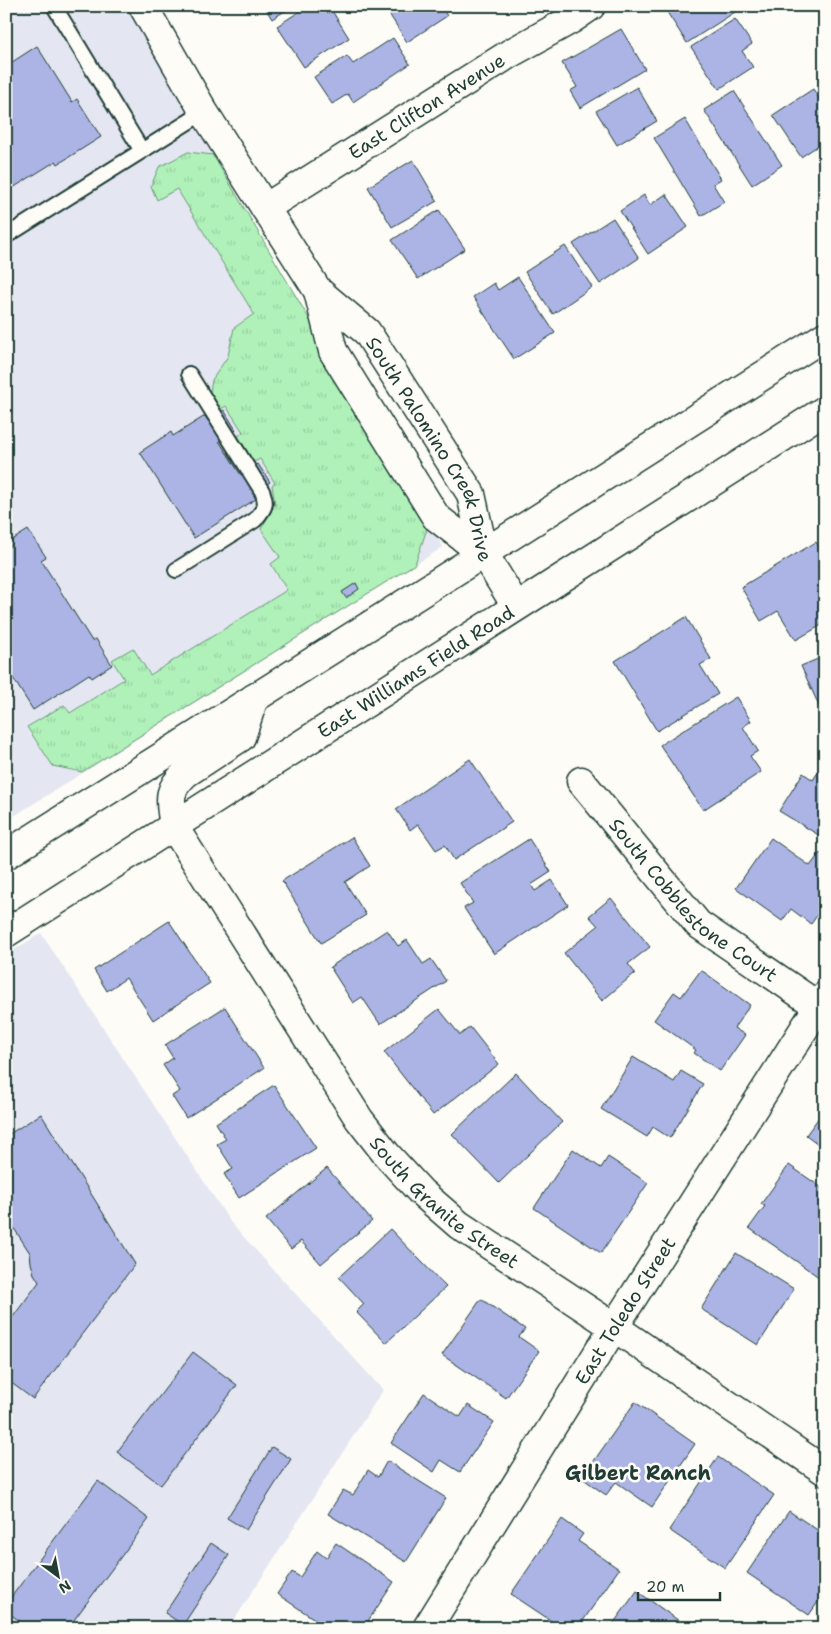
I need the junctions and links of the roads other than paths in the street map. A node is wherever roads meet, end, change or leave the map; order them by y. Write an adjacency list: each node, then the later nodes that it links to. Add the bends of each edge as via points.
1 (54, 6): 5 (lane)
2 (143, 6): 4 (street, South Palomino Creek Drive)
3 (576, 10): 6 (street, East Clifton Avenue)
4 (204, 112): 5 (lane); 6 (street, South Palomino Creek Drive)
5 (142, 151): 7 (lane)
6 (265, 208): 8 (street, South Palomino Creek Drive)
7 (6, 236)
8 (318, 291): 12 (street, South Palomino Creek Drive, via 367,332 466,486 471,494); 12 (street, South Palomino Creek Drive, via 333,351 436,517)
9 (825, 336): 12 (street)
10 (189, 374): 13 (lane, via 262,491 265,502 264,509 255,520)
11 (825, 410): 14 (street, East Williams Field Road)
12 (484, 554): 14 (street); 15 (street)
13 (176, 570)
14 (516, 606): 17 (street, East Williams Field Road)
15 (254, 698): 17 (street, via 241,737 186,773 172,789); 18 (street)
16 (581, 781): 20 (street, South Cobblestone Court, via 698,924)
17 (174, 827): 19 (street, East Williams Field Road); 21 (street, South Granite Street, via 359,1119 387,1155 421,1192 459,1225)
18 (6, 855)
19 (6, 932)
20 (822, 1001): 21 (street, East Toledo Street)
21 (614, 1327): 22 (street, South Granite Street); 23 (street, East Toledo Street)
22 (825, 1471)
23 (435, 1625)

